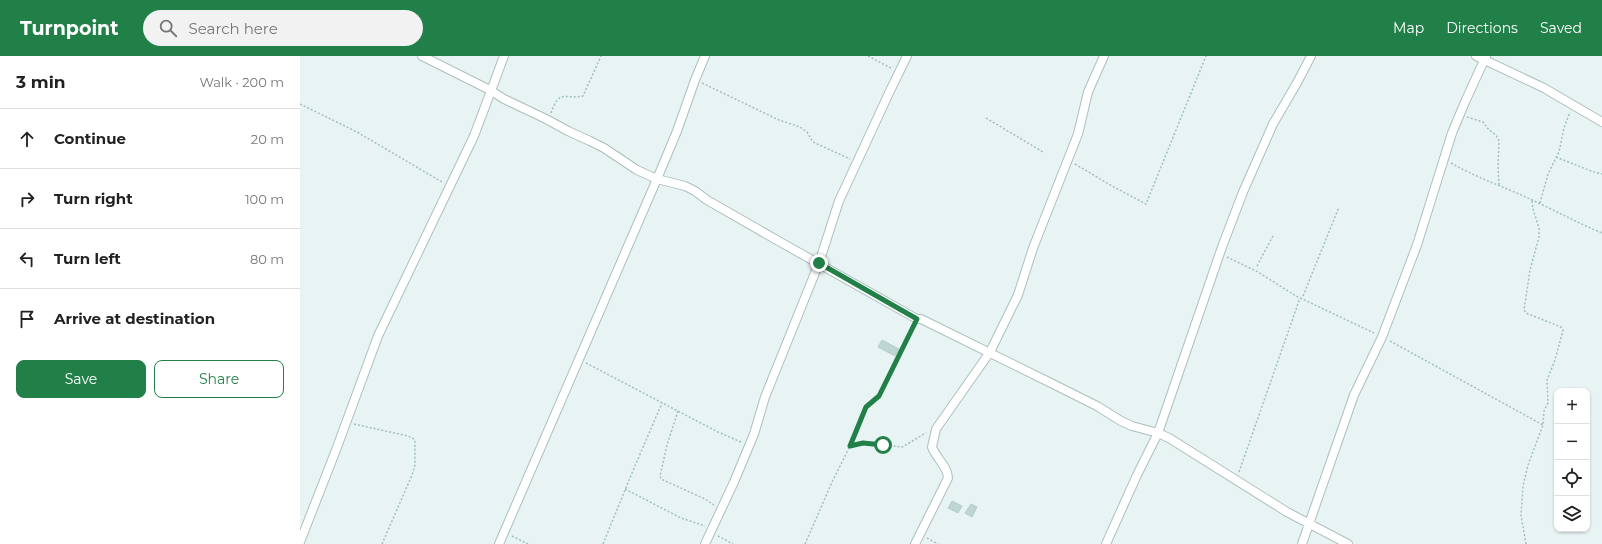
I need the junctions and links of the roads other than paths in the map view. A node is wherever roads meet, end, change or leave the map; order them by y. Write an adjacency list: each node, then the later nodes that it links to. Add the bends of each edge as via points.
1 (422, 56): 9 (street)
2 (504, 56): 9 (street)
3 (705, 56): 11 (street)
4 (907, 56): 12 (street, via 839,201)
5 (1104, 56): 13 (street, via 1088,92 1078,134 1033,248 1022,285)
6 (1310, 56): 14 (street, via 1273,124 1243,192)
7 (1476, 56): 8 (street)
8 (1485, 58): 10 (street); 15 (street, via 1459,115 1417,244 1382,337 1354,395)
9 (490, 90): 11 (street, via 604,148 637,170); 16 (street, via 474,136 378,336)
10 (1602, 122)
11 (657, 179): 12 (street, via 685,186); 17 (street)
12 (819, 263): 13 (street, via 917,319); 18 (street, via 765,397 749,446)
13 (990, 352): 14 (street, via 1097,406 1121,421); 19 (street, via 936,430 932,447 946,469 948,478)
14 (1158, 433): 15 (street); 20 (street)
15 (1309, 524): 21 (street); 22 (street)
16 (300, 542)
17 (499, 544)
18 (705, 544)
19 (915, 544)
20 (1106, 544)
21 (1302, 544)
22 (1348, 544)

